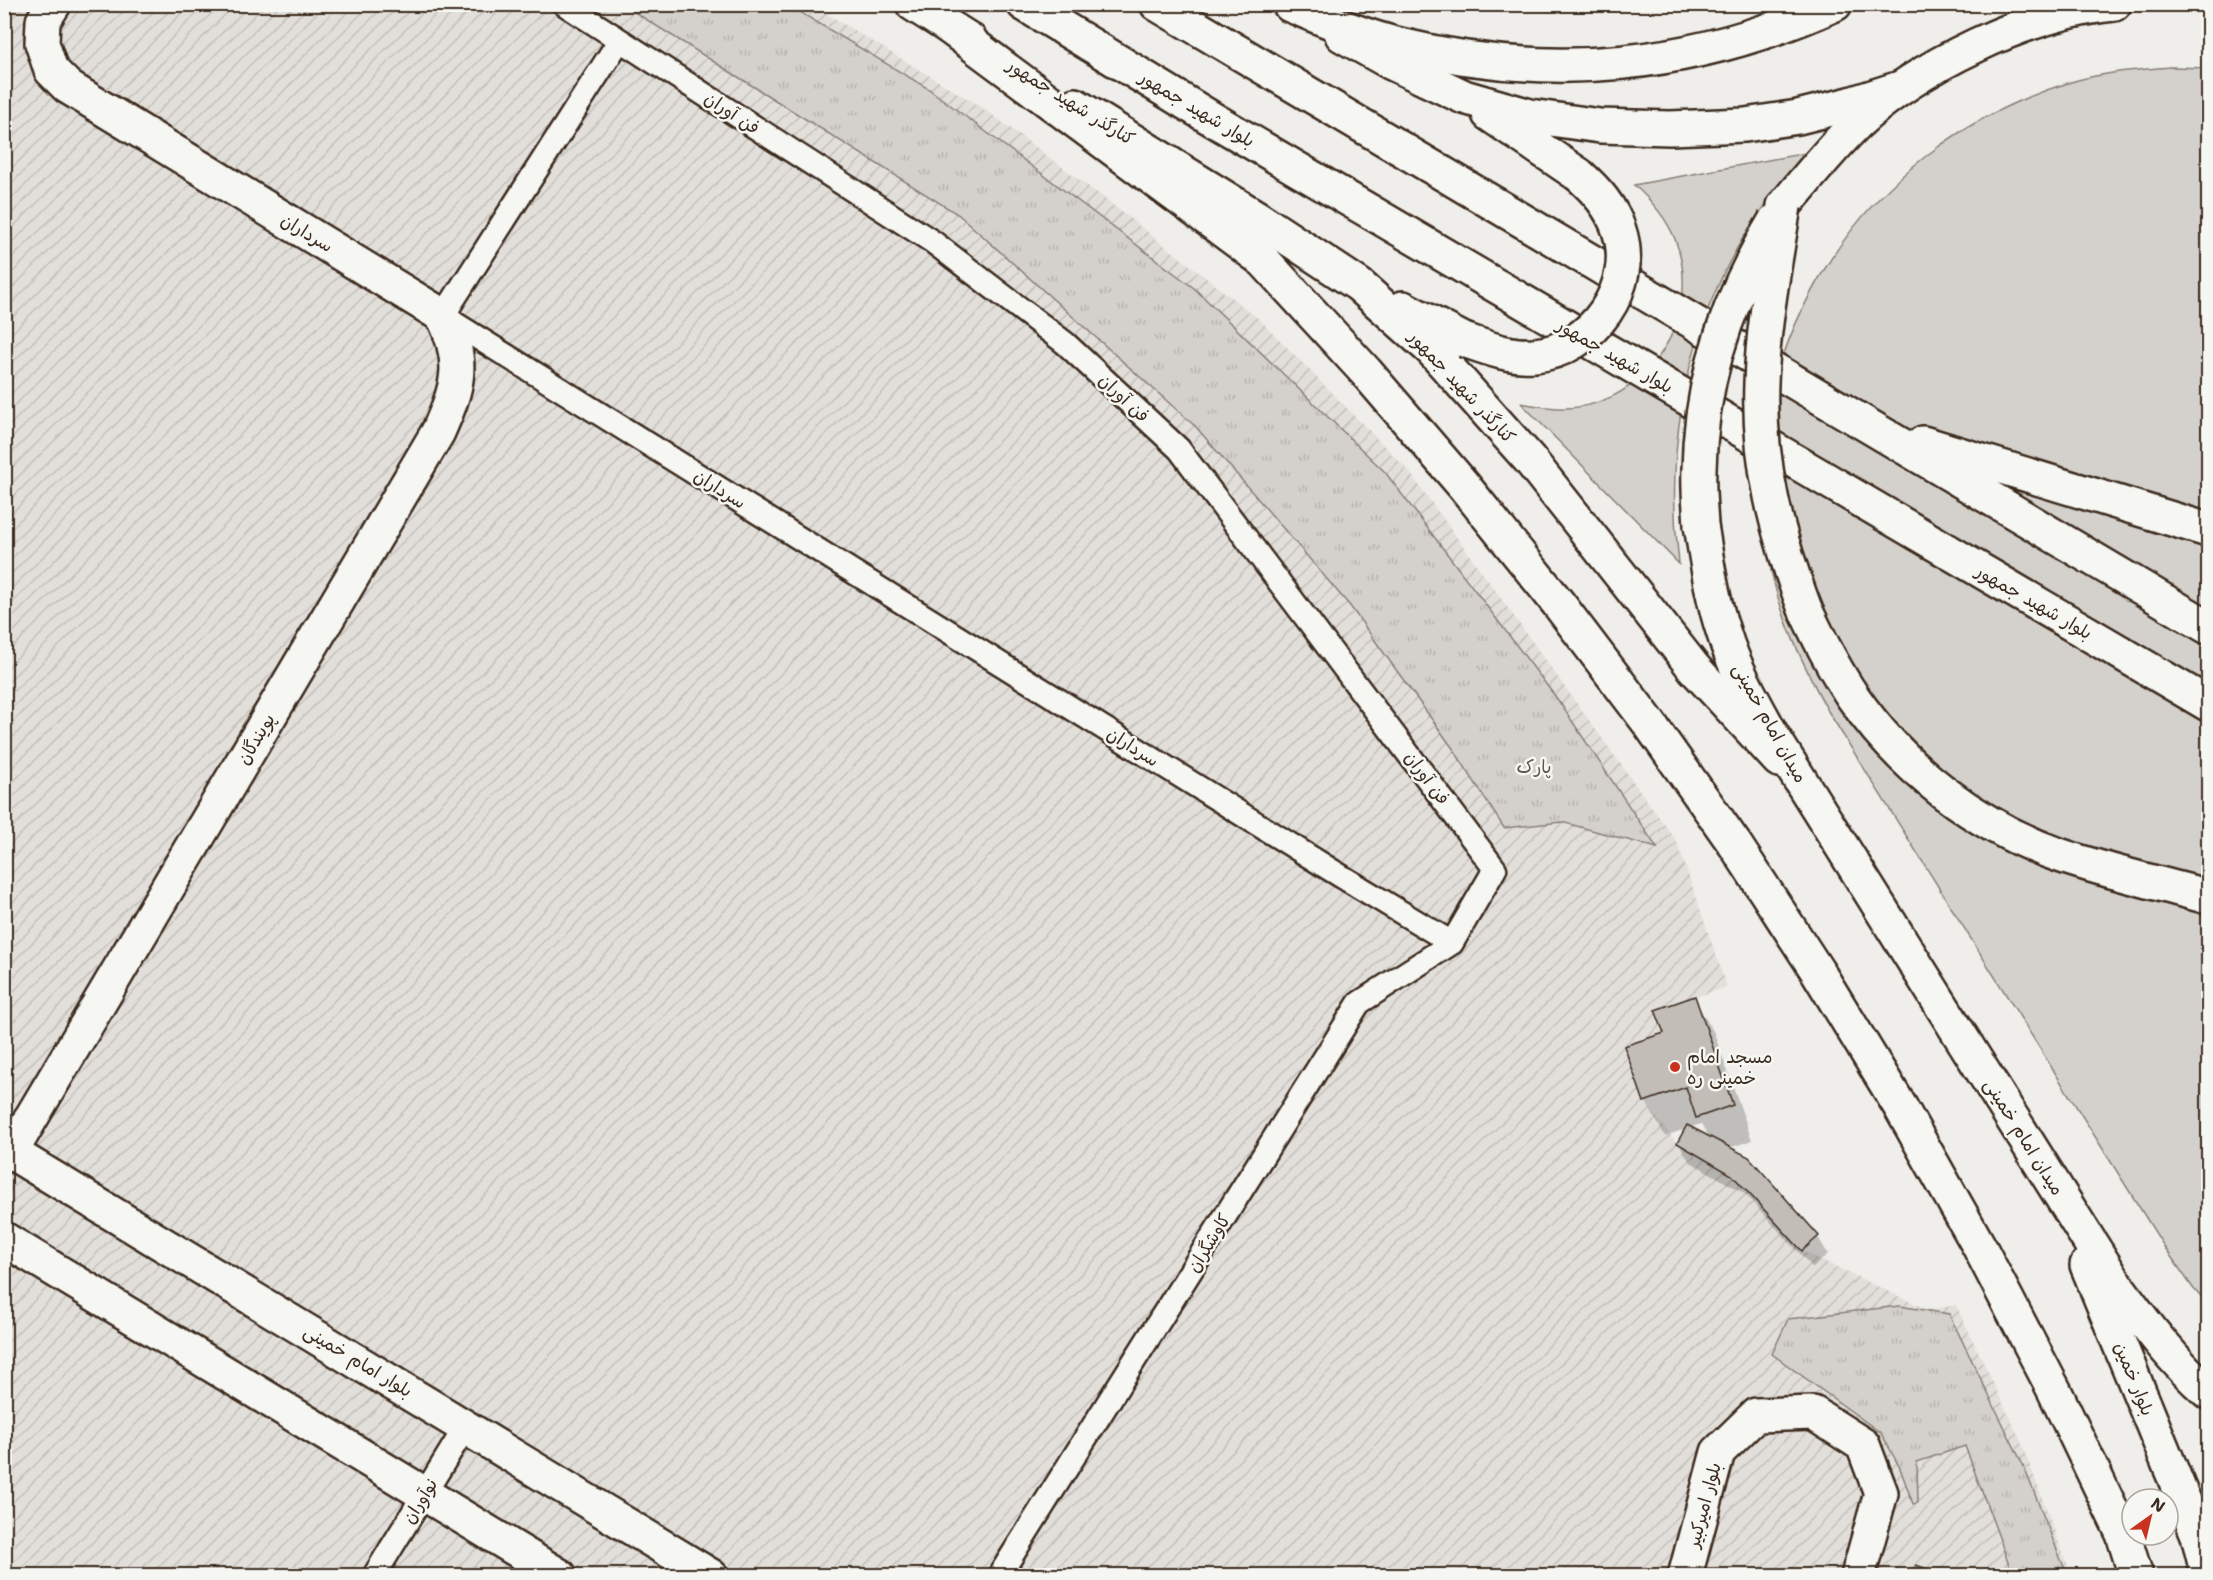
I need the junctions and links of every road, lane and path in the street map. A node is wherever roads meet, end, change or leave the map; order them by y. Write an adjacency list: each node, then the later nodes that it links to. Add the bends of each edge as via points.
1 (54, 4): 17 (main road, سرداران, via 43,21 42,43 51,70 68,87)
2 (564, 4): 12 (lane, فن آوران)
3 (913, 4): 10 (main road, کنارگذر شهید جمهور)
4 (1024, 4): 21 (main road, بلوار شهید جمهور, via 1224,126)
5 (1157, 4): 18 (main road)
6 (1835, 4): 9 (main road, via 1743,40 1687,54 1571,66 1513,64 1399,45 1343,28)
7 (2019, 4): 11 (main road)
8 (2114, 4): 11 (main road, میدان امام خمینی)
9 (1289, 5): 14 (main road, via 1390,62)
10 (945, 24): 16 (main road, کنارگذر شهید جمهور); 38 (main road, via 1264,261 1366,372 1565,612 1736,846 1901,1108 2054,1390 2123,1534)
11 (2000, 34): 13 (main road, میدان امام خمینی)
12 (619, 41): 17 (lane); 24 (lane, فن آوران, via 933,242 1065,343 1179,449 1495,869)
13 (1901, 88): 14 (main road, via 1798,117 1745,126 1670,128 1600,126 1530,116); 15 (main road, میدان امام خمینی, via 1818,163)
14 (1464, 97): 16 (main road, bridge, via 1597,191 1620,233 1620,280 1611,302 1581,338 1537,355 1513,355 1464,340)
15 (1784, 206): 22 (main road, میدان امام خمینی, bridge, via 1755,254 1714,359 1703,414 1699,470 1701,525 1724,635 1745,687); 23 (main road, bridge, via 1764,339 1761,429 1774,519 1787,563 1837,671 1882,736 1907,761 1960,805 1992,825 2060,855)
16 (1359, 285): 22 (main road, کنارگذر شهید جمهور, via 1432,350 1530,460 1694,668)
17 (443, 316): 24 (lane, سرداران); 25 (main road, پویندگان, via 454,338 458,372 438,432)
18 (1872, 428): 19 (main road); 20 (main road)
19 (2208, 530)
20 (2208, 627)
21 (2208, 704)
22 (1805, 788): 26 (main road, میدان امام خمینی)
23 (2208, 897)
24 (1452, 943): 35 (lane, کاوشگران, via 1359,1004)
25 (7, 1155): 29 (main road, بلوار امام خمینی)
26 (2054, 1185): 28 (main road, میدان امام خمینی, via 2150,1332); 31 (main road, بلوار خمین)
27 (4, 1239): 30 (main road)
28 (2208, 1392)
29 (466, 1426): 30 (lane, نوآوران); 34 (main road, بلوار امام خمینی)
30 (424, 1494): 32 (lane, نوآوران); 33 (main road)
31 (2197, 1534): 39 (main road); 40 (main road, بلوار خمین)
32 (374, 1575)
33 (560, 1575)
34 (711, 1575)
35 (999, 1575)
36 (1685, 1575): 37 (main road, بلوار امیرکبیر, via 1718,1452 1756,1415 1813,1413 1863,1445 1881,1493)
37 (1858, 1575)
38 (2136, 1575)
39 (2198, 1575)
40 (2208, 1575)

